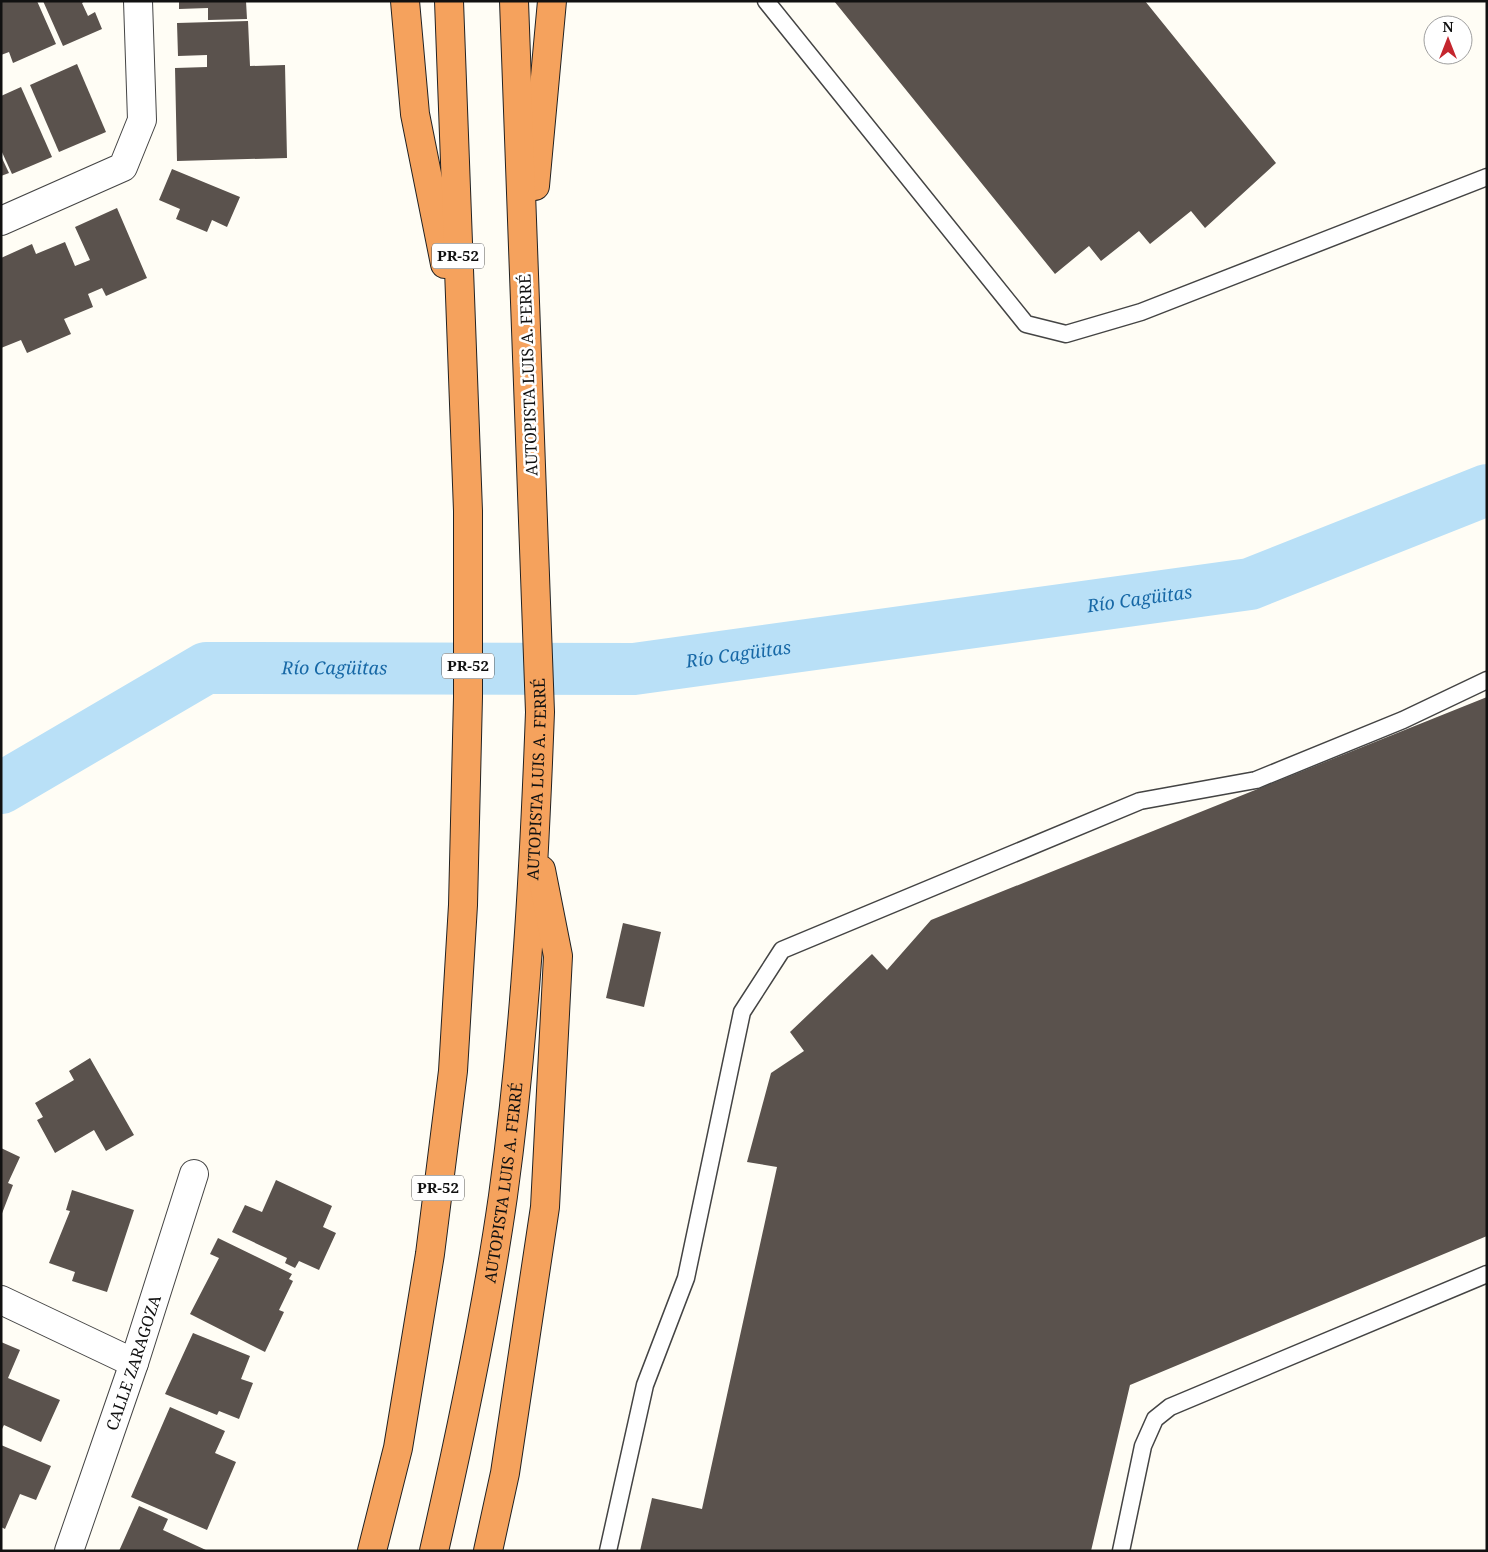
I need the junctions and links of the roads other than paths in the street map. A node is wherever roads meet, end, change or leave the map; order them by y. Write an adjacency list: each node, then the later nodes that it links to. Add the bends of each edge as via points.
1 (138, 1): 8 (street, via 142,120 123,167)
2 (404, 1): 10 (highway, via 415,114)
3 (450, 1): 10 (highway, PR-52)
4 (514, 1): 9 (highway, AUTOPISTA LUIS A. FERRÉ)
5 (552, 1): 9 (highway)
6 (766, 1): 7 (lane, via 1026,324 1066,334 1141,312)
7 (1487, 177)
8 (1, 221)
9 (526, 276): 12 (highway, AUTOPISTA LUIS A. FERRÉ, via 540,712)
10 (461, 342): 18 (highway, PR-52, via 468,511 468,697 463,904 453,1071 430,1254 398,1448)
11 (1487, 680): 21 (lane, via 1403,720 1256,780 1140,801 782,950 742,1012 686,1278 645,1385)
12 (535, 822): 19 (highway, AUTOPISTA LUIS A. FERRÉ, via 522,1022 503,1196 464,1418); 20 (highway, via 558,956 545,1207 505,1473)
13 (194, 1174): 16 (street, CALLE ZARAGOZA)
14 (1487, 1274): 22 (lane, via 1170,1407 1155,1419 1143,1446)
15 (1, 1300): 16 (street)
16 (134, 1362): 17 (street, CALLE ZARAGOZA)
17 (69, 1551)
18 (372, 1551)
19 (434, 1551)
20 (488, 1551)
21 (608, 1551)
22 (1121, 1551)

